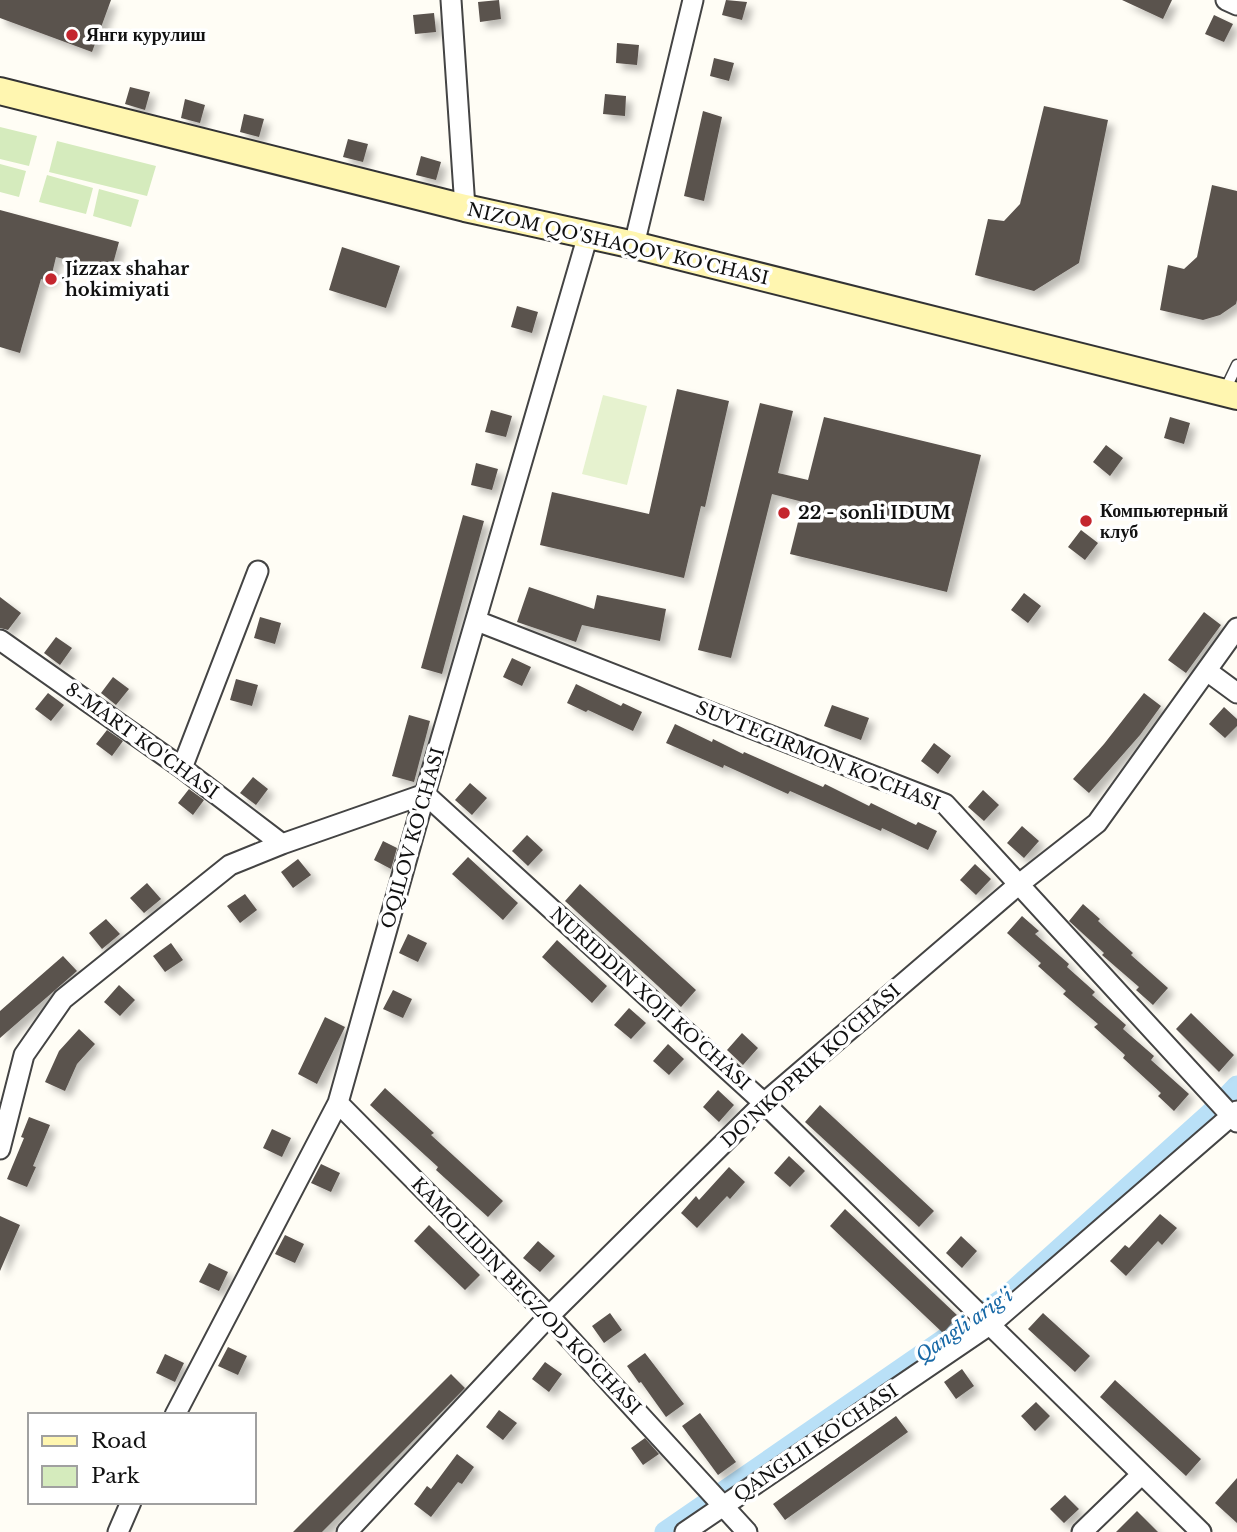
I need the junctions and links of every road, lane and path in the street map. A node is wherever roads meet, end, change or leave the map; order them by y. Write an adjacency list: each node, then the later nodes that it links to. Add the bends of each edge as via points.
1 (451, 0): 6 (street)
2 (693, 0): 8 (street)
3 (1226, 0): 4 (street)
4 (1237, 5)
5 (0, 91): 6 (main road, NIZOM QO'SHAQOV KO'CHASI)
6 (465, 208): 7 (main road, NIZOM QO'SHAQOV KO'CHASI)
7 (588, 235): 8 (main road, NIZOM QO'SHAQOV KO'CHASI); 12 (street, OQILOV KO'CHASI)
8 (634, 246): 10 (main road, NIZOM QO'SHAQOV KO'CHASI)
9 (1237, 365): 10 (lane)
10 (1231, 394)
11 (258, 571): 17 (street)
12 (477, 621): 18 (street, OQILOV KO'CHASI); 20 (street, SUVTEGIRMON KO'CHASI, via 945,804)
13 (1237, 628): 15 (street, DO'NKOPRIK KO'CHASI)
14 (0, 640): 17 (street, 8-MART KO'CHASI)
15 (1207, 671): 16 (street); 20 (street, DO'NKOPRIK KO'CHASI, via 1097,823)
16 (1237, 693)
17 (182, 768): 19 (street, 8-MART KO'CHASI)
18 (425, 794): 19 (street); 21 (street, OQILOV KO'CHASI); 22 (street, NURIDDIN XOJI KO'CHASI)
19 (282, 844): 24 (street, via 230,865 63,999 24,1055)
20 (1018, 885): 22 (street, DO'NKOPRIK KO'CHASI); 23 (street, SUVTEGIRMON KO'CHASI)
21 (338, 1103): 25 (street, KAMOLIDIN BEGZOD KO'CHASI); 27 (street, OQILOV KO'CHASI)
22 (764, 1103): 25 (street, DO'NKOPRIK KO'CHASI); 26 (street, NURIDDIN XOJI KO'CHASI)
23 (1230, 1111): 26 (street, QANGLII KO'CHASI)
24 (0, 1149)
25 (550, 1317): 29 (street, KAMOLIDIN BEGZOD KO'CHASI); 32 (street, DO'NKOPRIK KO'CHASI)
26 (983, 1317): 28 (street, NURIDDIN XOJI KO'CHASI); 29 (street, QANGLII KO'CHASI)
27 (176, 1413)
28 (1142, 1474): 35 (street); 36 (street, NURIDDIN XOJI KO'CHASI)
29 (718, 1498): 33 (street, QANGLII KO'CHASI); 34 (street, KAMOLIDIN BEGZOD KO'CHASI)
30 (130, 1504): 31 (street)
31 (118, 1532)
32 (346, 1532)
33 (685, 1532)
34 (747, 1532)
35 (1082, 1532)
36 (1201, 1532)

